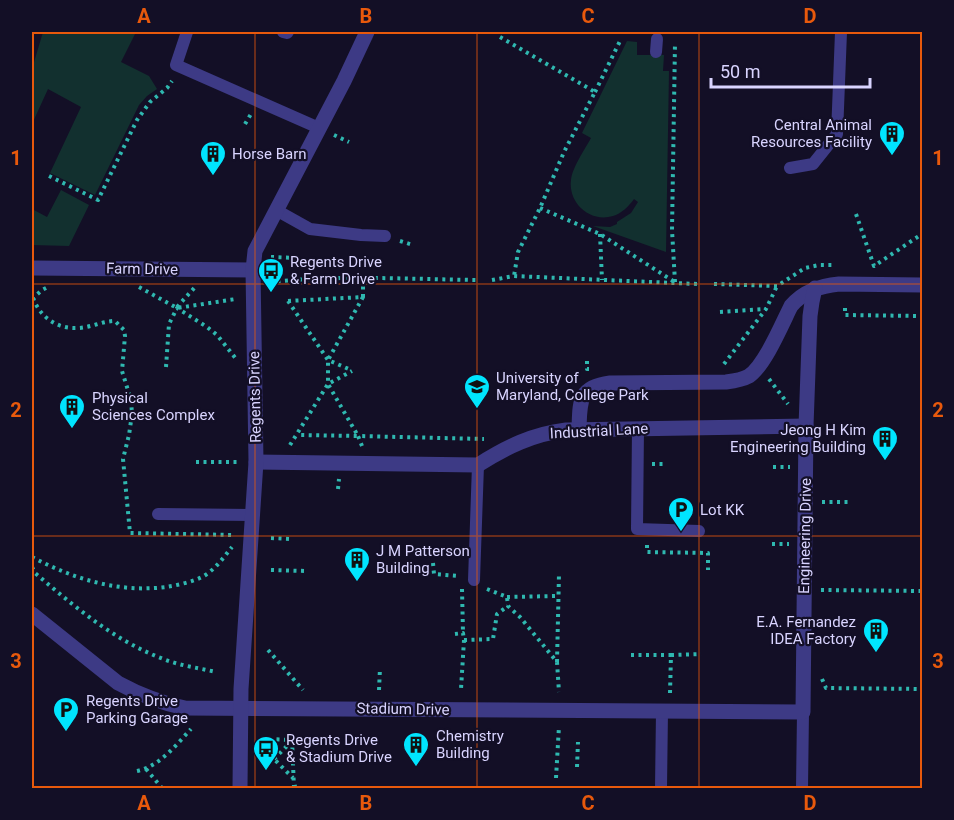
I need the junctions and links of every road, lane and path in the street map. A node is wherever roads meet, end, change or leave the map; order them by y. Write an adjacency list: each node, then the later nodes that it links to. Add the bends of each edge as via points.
1 (187, 32): 11 (lane, via 176,65)
2 (283, 32): 3 (lane)
3 (288, 32)
4 (367, 32): 13 (street, Regents Drive)
5 (841, 32): 14 (lane, via 837,134 813,164)
6 (500, 37): 10 (path)
7 (511, 39): 10 (path)
8 (621, 39): 12 (path)
9 (675, 40): 32 (path)
10 (512, 45): 12 (path)
11 (180, 67): 13 (lane); 15 (path, via 167,88 137,120 98,200)
12 (595, 92): 16 (path)
13 (319, 128): 17 (street, Regents Drive)
14 (790, 168)
15 (49, 176)
16 (540, 208): 19 (path); 26 (path, via 518,252)
17 (276, 210): 21 (lane, via 310,229); 25 (street, Regents Drive, via 255,251)
18 (856, 214): 20 (path, via 874,266)
19 (600, 234): 30 (path); 32 (path)
20 (922, 234)
21 (385, 236)
22 (270, 256): 23 (path)
23 (299, 258)
24 (32, 268): 25 (street, Farm Drive)
25 (253, 270): 64 (street, Regents Drive)
26 (514, 276): 29 (path); 30 (path)
27 (363, 279): 28 (path); 33 (path); 40 (path)
28 (476, 280)
29 (492, 280)
30 (602, 280): 32 (path)
31 (199, 282): 43 (path)
32 (675, 282): 34 (path)
33 (268, 283)
34 (697, 284)
35 (52, 285): 41 (path)
36 (136, 285): 43 (path)
37 (922, 285): 39 (street, via 839,284)
38 (777, 286): 45 (path)
39 (816, 288): 55 (street, Engineering Drive, via 810,316); 57 (street, via 791,306 764,357 747,376 726,382 599,384 584,393)
40 (363, 297): 48 (path); 48 (path, via 288,301)
41 (32, 299): 77 (path, via 41,314 59,326 77,328 115,321 124,330 122,371 132,414 123,459 130,533)
42 (239, 299): 43 (path)
43 (177, 308): 50 (path, via 217,335); 51 (path, via 169,324)
44 (845, 308): 47 (path, via 845,315)
45 (766, 309): 46 (path); 52 (path)
46 (720, 312)
47 (922, 316)
48 (328, 360): 54 (path); 54 (path, via 352,371)
49 (587, 361): 53 (path, via 587,369)
50 (239, 363)
51 (166, 367)
52 (721, 368)
53 (598, 369)
54 (328, 384): 58 (path); 59 (path)
55 (806, 426): 56 (street, Industrial Lane); 117 (street, Engineering Drive)
56 (638, 428): 57 (street, Industrial Lane); 75 (lane, via 637,529)
57 (579, 429): 66 (street, Industrial Lane, via 517,442)
58 (297, 435): 59 (path); 61 (path)
59 (358, 436): 60 (path); 65 (path)
60 (489, 440)
61 (288, 448)
62 (196, 462): 63 (path)
63 (238, 462)
64 (256, 462): 65 (street); 74 (street, Regents Drive)
65 (368, 464): 66 (street)
66 (478, 465): 90 (lane)
67 (773, 467): 68 (path)
68 (790, 467)
69 (339, 479): 70 (path)
70 (338, 489)
71 (821, 502): 72 (path)
72 (848, 502)
73 (158, 514): 74 (lane)
74 (252, 515): 115 (street, Regents Drive)
75 (647, 529): 76 (lane); 87 (path, via 647,552 708,553)
76 (699, 531)
77 (236, 535)
78 (271, 538): 79 (path)
79 (291, 539)
80 (234, 544): 83 (path, via 220,563 202,577 146,589 101,584)
81 (772, 544): 82 (path)
82 (790, 544)
83 (32, 557)
84 (433, 563): 90 (path, via 434,574)
85 (32, 567): 107 (path, via 76,608 141,649)
86 (271, 570): 88 (path)
87 (708, 570)
88 (306, 571)
89 (559, 574): 94 (path)
90 (474, 580): 95 (path)
91 (461, 588): 98 (path)
92 (820, 590): 93 (path)
93 (922, 591)
94 (558, 596): 95 (path); 105 (path)
95 (507, 597): 96 (path)
96 (508, 606): 100 (path, via 497,614 493,639); 105 (path)
97 (32, 614): 115 (street, Stadium Drive, via 133,692 185,708)
98 (463, 633): 99 (path); 100 (path)
99 (455, 634)
100 (464, 640): 109 (path)
101 (268, 650): 111 (path)
102 (702, 654): 104 (path)
103 (631, 655): 104 (path)
104 (671, 655): 114 (path)
105 (557, 662): 113 (path)
106 (380, 668): 112 (path)
107 (216, 672)
108 (826, 688): 110 (path)
109 (461, 689)
110 (922, 689)
111 (303, 690)
112 (379, 690)
113 (559, 692)
114 (670, 693)
115 (240, 708): 116 (street, Stadium Drive); 131 (street, Regents Drive)
116 (662, 711): 117 (street, Stadium Drive); 132 (lane)
117 (803, 712): 133 (lane)
118 (559, 719): 126 (path)
119 (191, 729): 124 (path, via 169,753)
120 (269, 740): 121 (path)
121 (292, 740): 127 (path); 127 (path, via 272,759)
122 (578, 742): 123 (path)
123 (577, 767)
124 (146, 769): 125 (path); 130 (path)
125 (137, 771)
126 (556, 778)
127 (293, 779): 129 (path)
128 (301, 786): 129 (path)
129 (294, 788)
130 (162, 789)
131 (240, 789)
132 (661, 789)
133 (802, 789)

